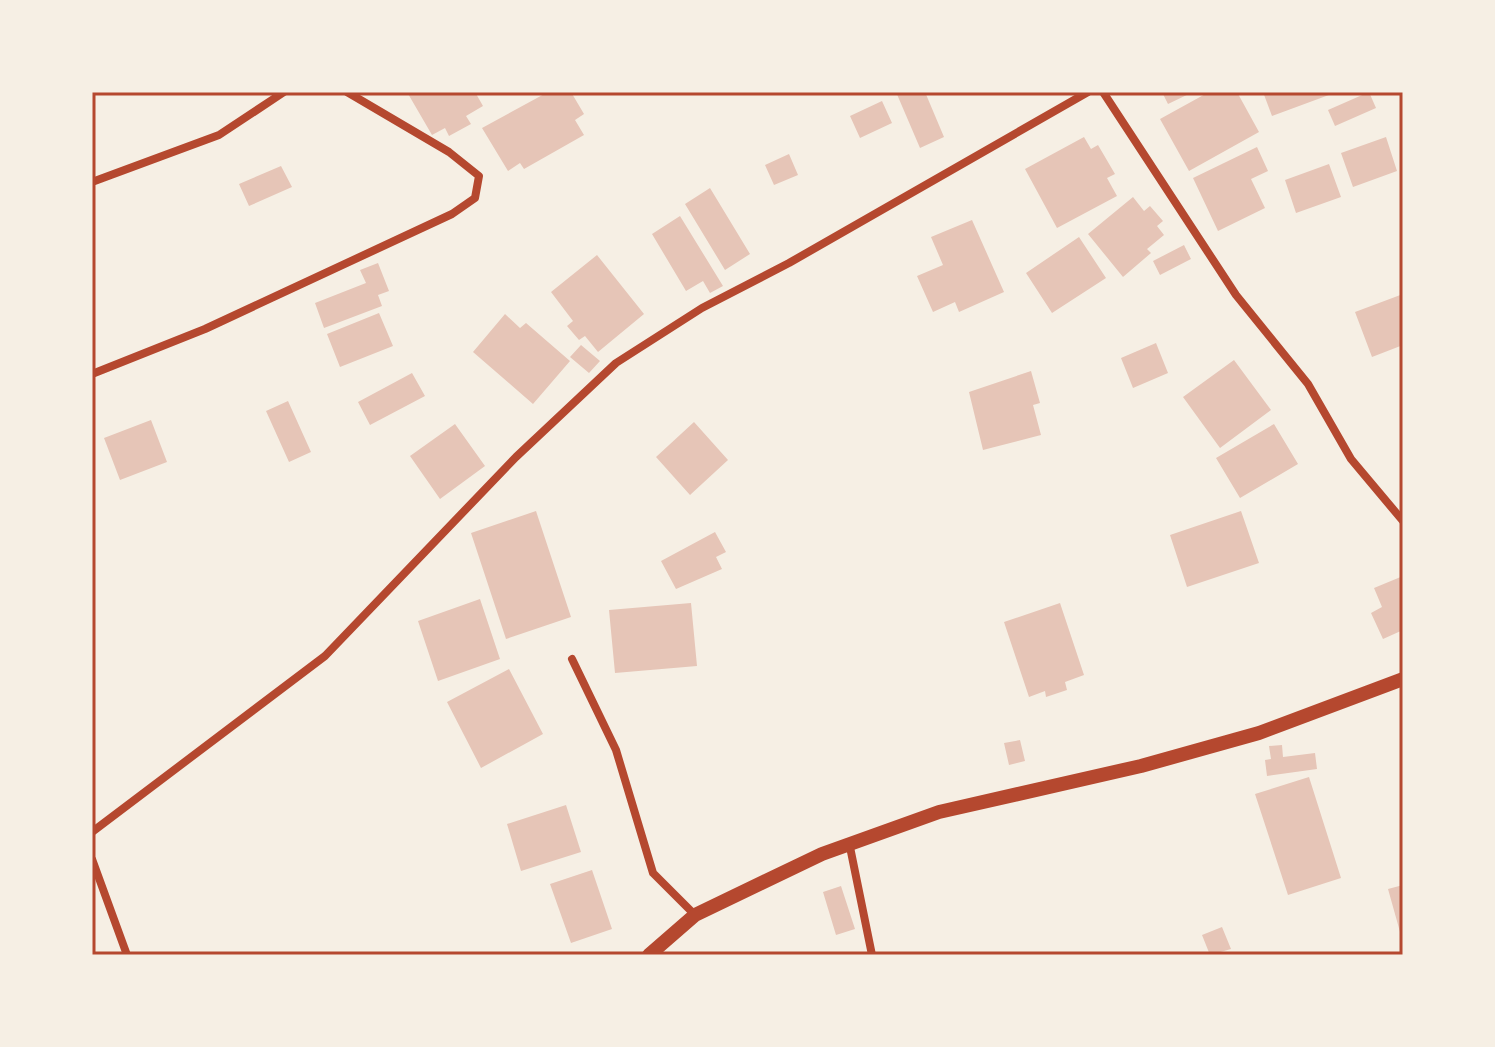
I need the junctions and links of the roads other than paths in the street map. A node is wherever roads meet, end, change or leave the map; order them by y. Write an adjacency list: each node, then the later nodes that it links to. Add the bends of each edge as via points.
1 (284, 92): 5 (street, via 219,135)
2 (347, 92): 6 (street, via 449,152 479,176 475,198 452,214 205,329)
3 (1088, 92): 10 (street, via 702,308 616,363 516,457 325,656)
4 (1103, 92): 7 (street, via 1236,295 1308,384 1351,459)
5 (92, 182)
6 (92, 374)
7 (1403, 521)
8 (572, 659): 13 (street, via 616,750 653,873)
9 (1403, 679): 11 (street, via 1259,733 939,812)
10 (92, 832)
11 (850, 847): 13 (street, via 822,854); 16 (street)
12 (92, 859): 14 (street)
13 (695, 915): 15 (street)
14 (127, 955)
15 (649, 955)
16 (872, 955)

